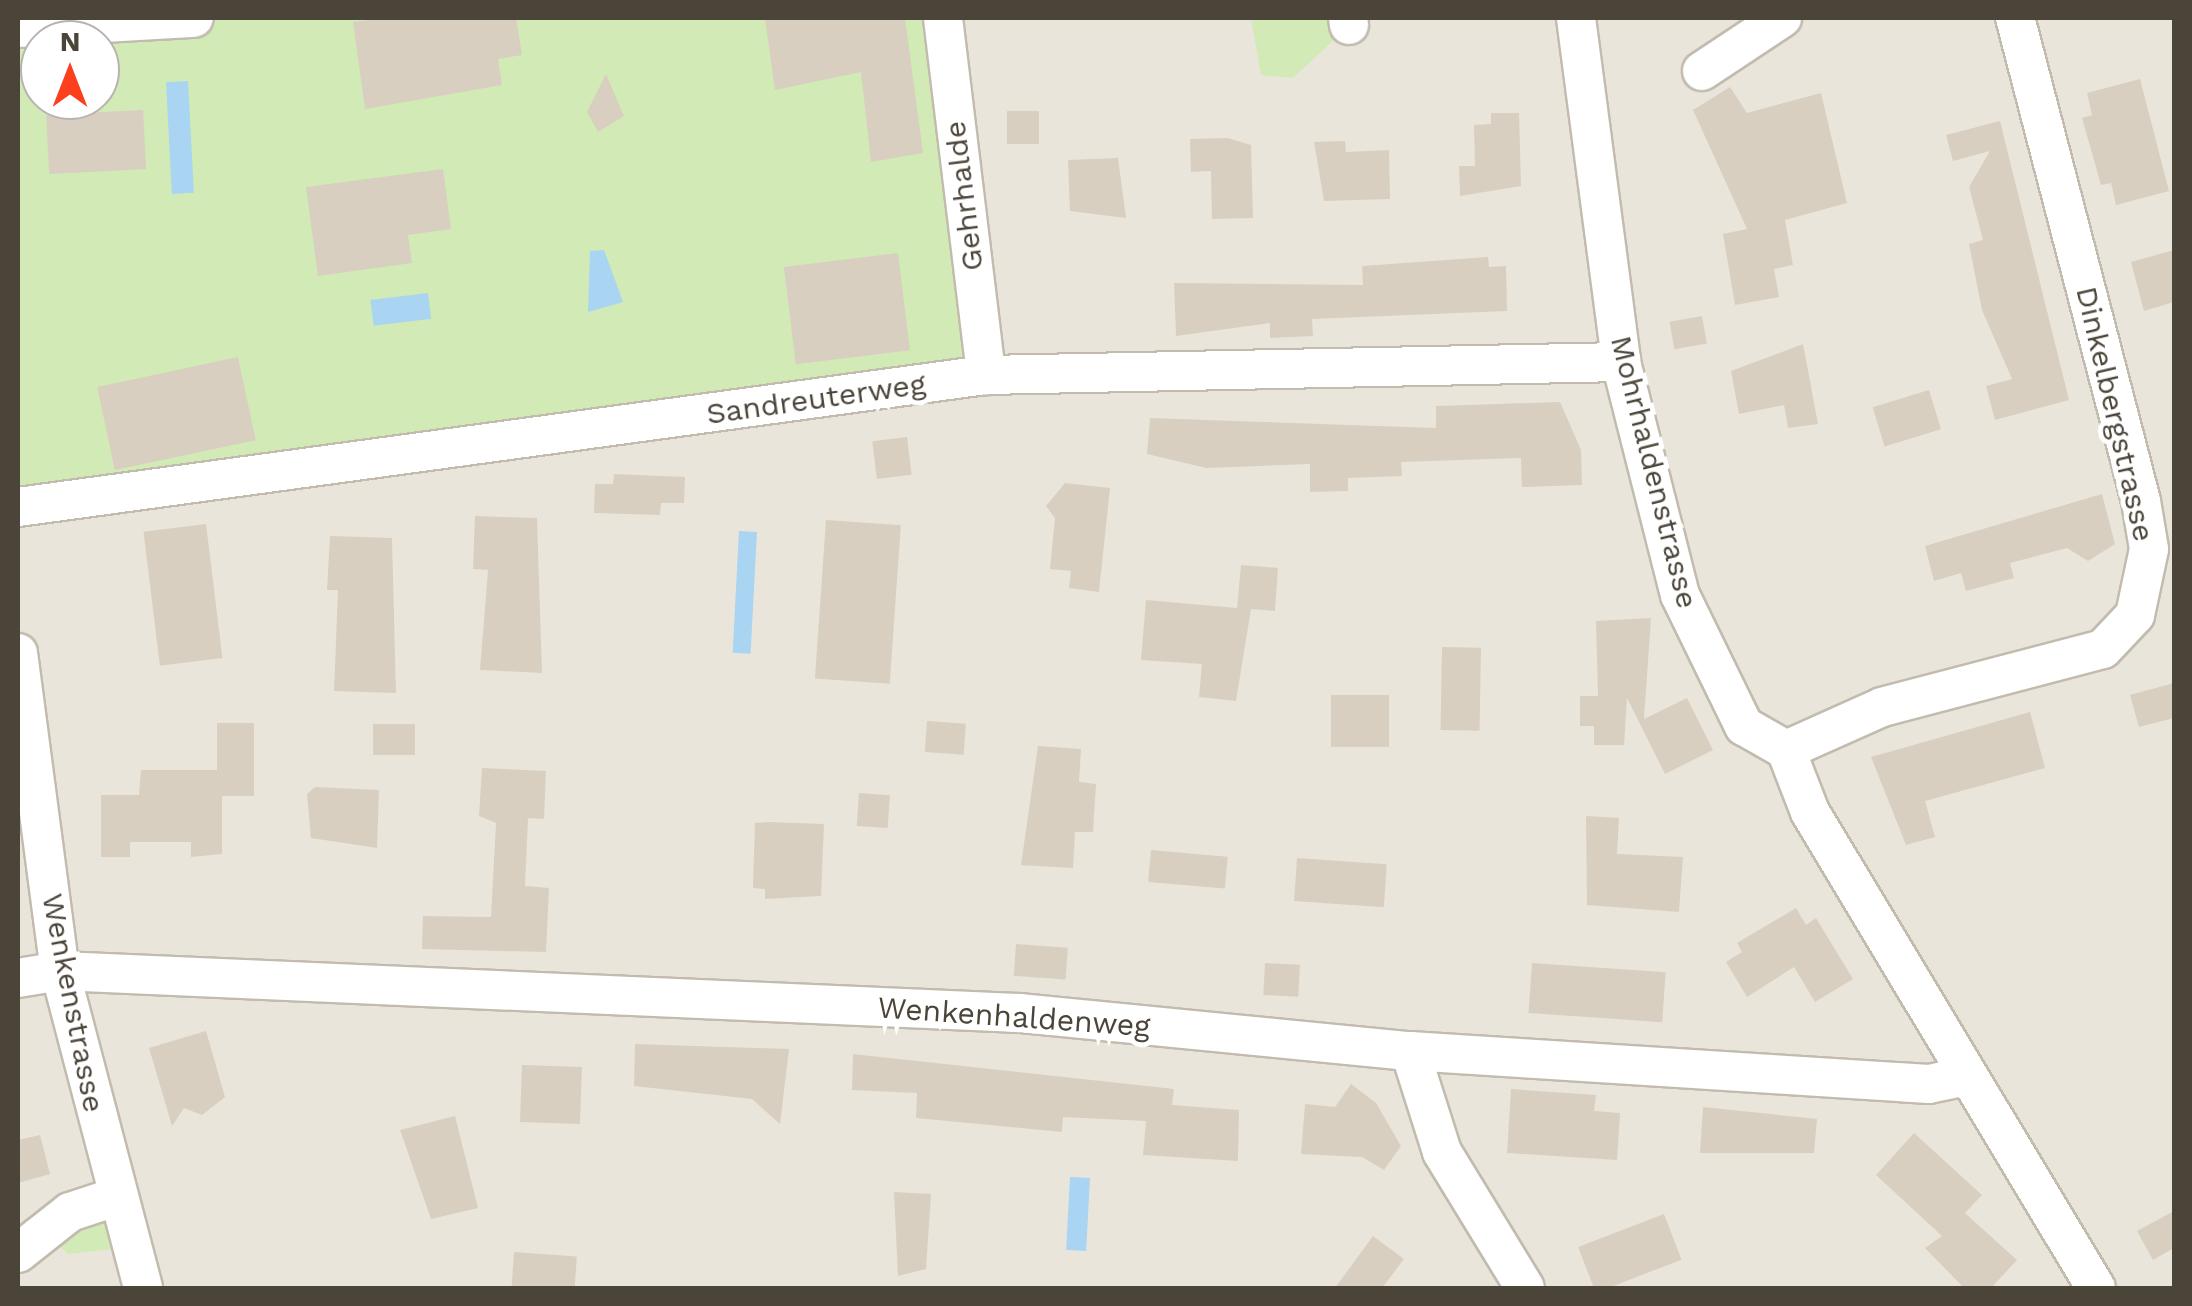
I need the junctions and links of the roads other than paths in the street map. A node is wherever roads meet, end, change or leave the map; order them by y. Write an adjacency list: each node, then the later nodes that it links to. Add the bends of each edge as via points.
1 (194, 18): 6 (street)
2 (943, 18): 9 (street, Gehrhalde)
3 (1576, 18): 8 (street, Mohrhaldenstrasse)
4 (1782, 18): 7 (street)
5 (2015, 18): 12 (street, Dinkelbergstrasse, via 2141,501 2149,549 2135,615 2103,649 1882,707)
6 (18, 28)
7 (1702, 71)
8 (1621, 362): 9 (street, Sandreuterweg); 12 (street, Mohrhaldenstrasse, via 1680,595 1744,726)
9 (986, 376): 10 (street, Sandreuterweg)
10 (18, 507)
11 (18, 653): 13 (street, Wenkenstrasse)
12 (1786, 750): 16 (street, via 1810,812)
13 (60, 971): 14 (street, Wenkenhaldenweg); 15 (street, Wenkenhaldenweg, via 1020,1013); 17 (street, Wenkenstrasse)
14 (18, 978)
15 (1410, 1051): 16 (street, Wenkenhaldenweg, via 1929,1084); 20 (street, via 1442,1152)
16 (1967, 1076): 21 (street)
17 (115, 1197): 18 (street, via 70,1212); 19 (street, Wenkenstrasse)
18 (18, 1253)
19 (143, 1288)
20 (1525, 1288)
21 (2096, 1288)

